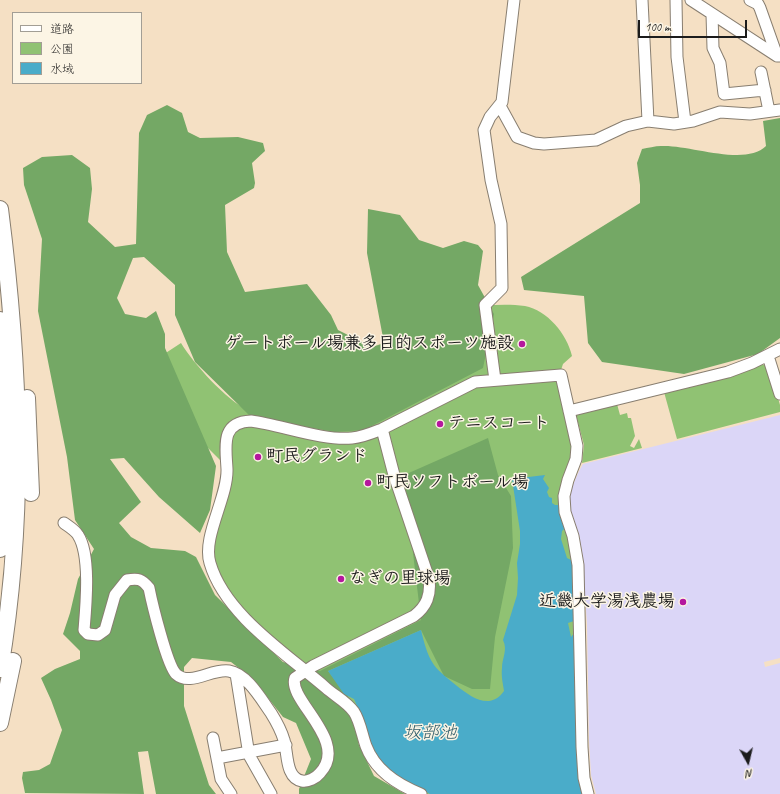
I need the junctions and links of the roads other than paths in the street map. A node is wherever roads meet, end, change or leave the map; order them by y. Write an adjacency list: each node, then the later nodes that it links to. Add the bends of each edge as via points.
1 (514, 0): 10 (street)
2 (642, 0): 13 (street)
3 (676, 0): 14 (street, via 676,57)
4 (691, 0): 6 (street)
5 (750, 0): 7 (street, via 760,8)
6 (712, 14): 7 (street); 9 (street, via 713,48 720,63 724,94)
7 (779, 56)
8 (761, 72): 9 (street)
9 (764, 90): 12 (street)
10 (500, 106): 13 (street, via 518,137 534,143 596,140 622,128); 20 (street, via 490,117 484,130 502,238 502,288 485,305)
11 (780, 110): 12 (street)
12 (769, 111): 14 (street, via 743,114 720,112)
13 (648, 121): 14 (street, via 674,124)
14 (685, 122)
15 (0, 210): 16 (highway)
16 (8, 274): 24 (highway, via 27,388); 27 (highway, via 16,378 18,486)
17 (0, 320): 26 (highway, via 6,446)
18 (780, 349): 19 (street)
19 (768, 356): 21 (street); 22 (street, via 728,372)
20 (496, 380): 22 (street, via 561,375); 23 (street, via 470,384)
21 (780, 394)
22 (569, 411): 38 (street, via 577,453 565,489 564,505 578,566 582,747)
23 (382, 429): 28 (street, via 394,475 429,579 428,597 422,609 414,616); 28 (street, via 367,435 347,438 245,421 235,426 227,436 226,480 209,545 210,564 219,584 240,613)
24 (31, 493)
25 (64, 523): 29 (street, via 78,533 82,544 88,603 84,630 88,634 98,635 105,630 115,595 127,580 136,578 143,580 148,588 176,674 183,678 220,671)
26 (0, 549)
27 (7, 665): 30 (highway, via 6,694)
28 (305, 670): 32 (street, via 295,678 294,685 326,741 327,756 321,772 307,781 295,778 290,771); 37 (street, via 353,711 366,747 380,767 398,784)
29 (236, 674): 32 (street, via 248,683 271,713); 33 (street)
30 (0, 724)
31 (213, 738): 34 (street)
32 (286, 745): 33 (street)
33 (248, 752): 34 (street); 36 (street)
34 (217, 758): 35 (street, via 221,779)
35 (231, 794)
36 (271, 794)
37 (421, 794)
38 (588, 794)

